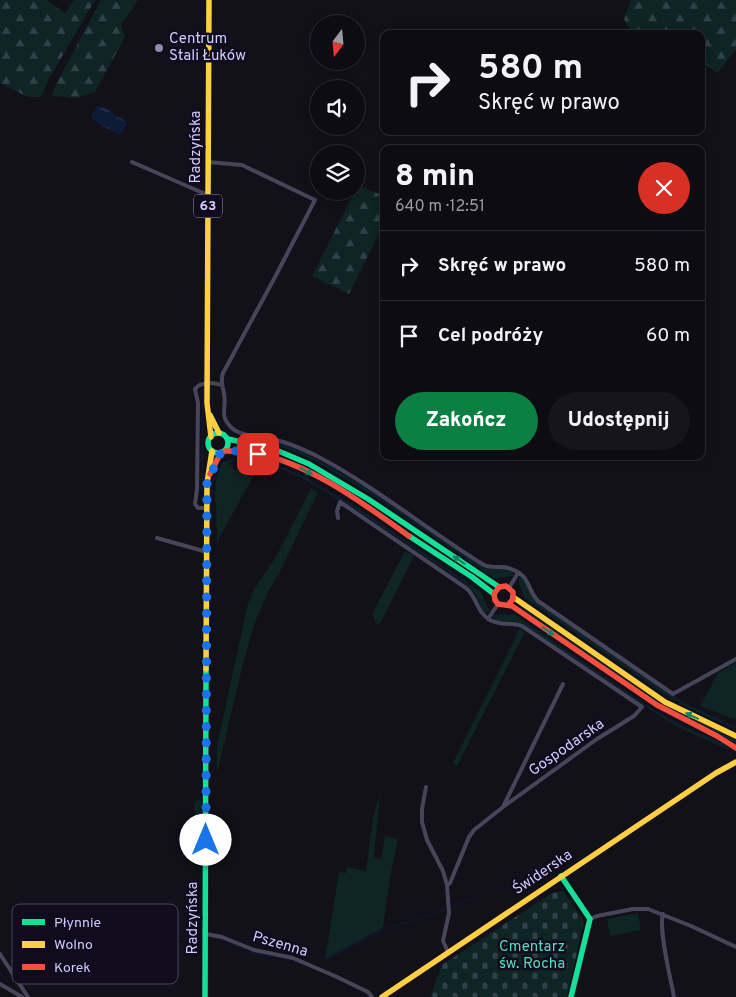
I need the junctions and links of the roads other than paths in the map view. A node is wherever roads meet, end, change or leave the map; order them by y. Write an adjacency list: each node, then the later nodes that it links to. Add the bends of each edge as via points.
1 (209, 0): 3 (main road, Radzyńska / 63)
2 (132, 162): 4 (street)
3 (208, 162): 4 (main road, Radzyńska / 63); 6 (street, via 242,165 314,200 223,373)
4 (208, 194): 5 (main road, Radzyńska / 63)
5 (207, 384): 6 (street); 7 (main road, Radzyńska / 63); 14 (street, via 195,389 198,403 197,489 194,501 198,508)
6 (221, 385): 18 (street, via 224,417 235,430 284,442 318,456 487,566 507,568)
7 (209, 411): 8 (main road, Radzyńska / 63); 9 (main road, Radzyńska / 63)
8 (219, 433): 9 (main road); 10 (main road)
9 (211, 436): 11 (main road, 63, via 208,442)
10 (228, 439): 12 (main road, 63, via 228,446); 19 (main road, one-way to 10, via 368,498 309,464 276,450)
11 (212, 451): 12 (main road); 13 (main road, Radzyńska / 63)
12 (223, 452): 13 (main road, Radzyńska / 63); 21 (main road, one-way to 21, via 236,450 269,456 304,469)
13 (207, 483): 14 (main road, Radzyńska / 63)
14 (207, 508): 17 (main road, Radzyńska / 63)
15 (338, 518): 25 (street, via 340,502 466,588)
16 (157, 538): 17 (street)
17 (207, 552): 39 (main road, Radzyńska / 63)
18 (518, 574): 20 (street); 26 (street, via 528,582 538,601 673,694)
19 (499, 587): 20 (main road); 21 (main road)
20 (509, 588): 22 (main road)
21 (494, 594): 23 (main road)
22 (513, 597): 24 (main road); 28 (main road, one-way to 22, via 665,702)
23 (498, 604): 24 (main road); 25 (street)
24 (508, 605): 29 (main road, one-way to 29, via 657,705)
25 (488, 619): 34 (street, Gospodarska, via 522,626 642,707 634,716)
26 (736, 659)
27 (564, 684): 34 (street, Gospodarska)
28 (736, 736)
29 (736, 748)
30 (736, 762): 32 (main road, Świderska)
31 (736, 767): 32 (main road, Świderska)
32 (720, 770): 35 (main road, Świderska)
33 (426, 787): 36 (street, via 423,827)
34 (503, 807): 36 (street, Gospodarska, via 474,830)
35 (561, 876): 38 (main road); 41 (main road, Świderska)
36 (447, 885): 41 (street, via 449,913 443,941)
37 (663, 914): 38 (street, via 641,909); 40 (street); 52 (street, via 663,934)
38 (590, 919): 51 (main road)
39 (206, 934): 48 (main road, Radzyńska / 63); 49 (street, Pszenna, via 254,950 293,958 368,992)
40 (736, 947)
41 (448, 952): 50 (main road, Świderska)
42 (0, 954): 43 (street)
43 (12, 972)
44 (0, 984): 46 (street)
45 (20, 984): 47 (street)
46 (22, 997)
47 (28, 997)
48 (205, 997)
49 (372, 997)
50 (382, 997)
51 (571, 997)
52 (674, 997)

